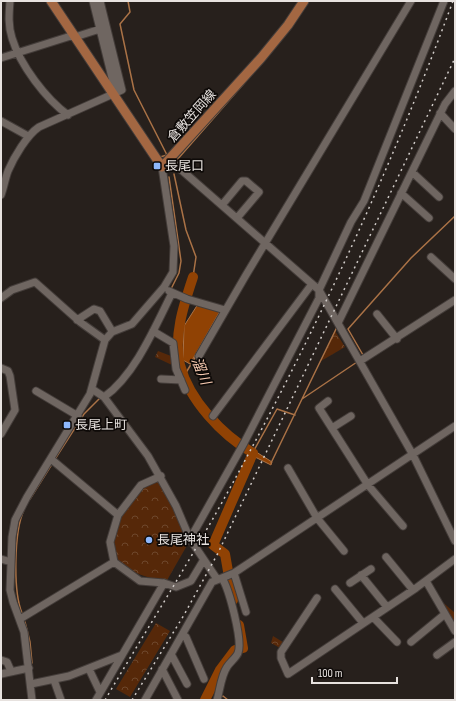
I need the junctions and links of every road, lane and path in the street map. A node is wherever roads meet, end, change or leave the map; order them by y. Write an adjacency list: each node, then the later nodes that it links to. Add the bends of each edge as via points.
1 (10, 1): 10 (street, via 9,26)
2 (51, 1): 9 (main road)
3 (93, 1): 8 (street)
4 (100, 1): 13 (street, via 122,90)
5 (304, 1): 19 (main road, 倉敷笠岡線, via 261,58)
6 (411, 1): 29 (street)
7 (444, 1): 33 (street, via 364,200)
8 (100, 29): 9 (street); 13 (street)
9 (74, 36): 10 (street); 13 (main road)
10 (18, 52): 11 (street); 15 (street, via 50,101)
11 (1, 58)
12 (455, 91): 14 (street)
13 (116, 93): 15 (street); 20 (main road)
14 (440, 114): 17 (street); 21 (street)
15 (68, 115): 18 (street, via 39,127)
16 (1, 121): 18 (street)
17 (455, 129)
18 (28, 136): 22 (street)
19 (172, 162): 20 (main road, 倉敷笠岡線); 26 (street)
20 (162, 167): 34 (street, via 174,246)
21 (412, 172): 23 (street); 25 (street)
22 (4, 174): 24 (street)
23 (401, 193): 28 (street); 40 (street)
24 (1, 195)
25 (439, 197)
26 (222, 205): 27 (street); 27 (street, via 242,181 246,181 259,192)
27 (237, 218): 29 (street)
28 (428, 218)
29 (264, 241): 32 (street); 37 (street)
30 (431, 257): 31 (street)
31 (455, 279)
32 (312, 284): 33 (street); 56 (street)
33 (319, 290): 40 (street); 69 (street, via 319,298)
34 (170, 291): 37 (street, via 187,299); 41 (street, via 132,324); 42 (street)
35 (1, 298): 39 (street, via 12,290 35,282)
36 (455, 300): 43 (street)
37 (225, 310): 45 (street)
38 (377, 314): 43 (street)
39 (77, 320): 41 (street, via 94,309 100,311); 44 (street)
40 (338, 323): 46 (street)
41 (112, 331): 44 (street)
42 (153, 331): 49 (street, via 173,343); 53 (street, via 116,389)
43 (396, 337): 46 (street)
44 (105, 340): 50 (street)
45 (199, 356)
46 (360, 361): 61 (street)
47 (1, 368): 60 (street, via 10,376 15,410)
48 (161, 379): 49 (street)
49 (180, 380): 51 (street)
50 (92, 389): 53 (street); 55 (street)
51 (186, 390)
52 (36, 391): 55 (street)
53 (102, 396): 64 (street)
54 (328, 401): 59 (street, via 319,408)
55 (78, 416): 62 (street)
56 (213, 416)
57 (352, 416): 59 (street)
58 (455, 426): 61 (street)
59 (332, 428): 65 (street)
60 (1, 434)
61 (413, 455): 65 (street); 70 (street)
62 (53, 460): 66 (street); 75 (street, via 26,497 15,520)
63 (288, 468): 67 (street)
64 (161, 476): 66 (street, via 141,485); 69 (street)
65 (368, 485): 67 (street); 68 (street)
66 (118, 515): 76 (street, via 110,542)
67 (317, 518): 71 (street); 80 (street)
68 (403, 526)
69 (190, 539): 77 (street)
70 (455, 541)
71 (344, 551)
72 (386, 557): 85 (street)
73 (1, 559): 75 (street)
74 (455, 559): 81 (street)
75 (11, 562): 91 (street, via 10,590)
76 (114, 562): 82 (street, via 140,581); 91 (street)
77 (204, 562): 80 (street, via 213,571); 82 (street, via 191,582 176,587)
78 (371, 569): 79 (street)
79 (361, 575): 83 (street); 87 (street)
80 (225, 576): 88 (street); 94 (street, via 212,582); 112 (street, via 239,650 226,668)
81 (426, 581): 85 (street); 89 (street)
82 (164, 583): 99 (street)
83 (350, 583)
84 (335, 589): 92 (street)
85 (413, 590): 87 (street)
86 (317, 598): 92 (street, via 281,652 288,674)
87 (387, 607): 90 (street)
88 (246, 612)
89 (445, 614): 93 (street); 96 (street)
90 (373, 616): 92 (street); 95 (street)
91 (20, 619): 102 (street)
92 (363, 623)
93 (455, 630)
94 (182, 635): 98 (street); 107 (street, via 186,637)
95 (397, 642)
96 (411, 642)
97 (455, 642): 100 (street)
98 (171, 654): 104 (street); 110 (street)
99 (122, 655): 103 (street); 111 (street)
100 (437, 655)
101 (1, 660): 105 (street, via 7,662)
102 (29, 668): 105 (street); 109 (street)
103 (89, 669): 108 (street); 111 (street)
104 (162, 670): 116 (street); 117 (street)
105 (11, 671): 106 (street)
106 (1, 674)
107 (204, 679)
108 (54, 680): 109 (street); 114 (street)
109 (32, 684): 113 (street)
110 (187, 684)
111 (100, 692): 115 (street)
112 (218, 699)
113 (32, 700)
114 (61, 700)
115 (96, 700)
116 (145, 700)
117 (178, 700)

